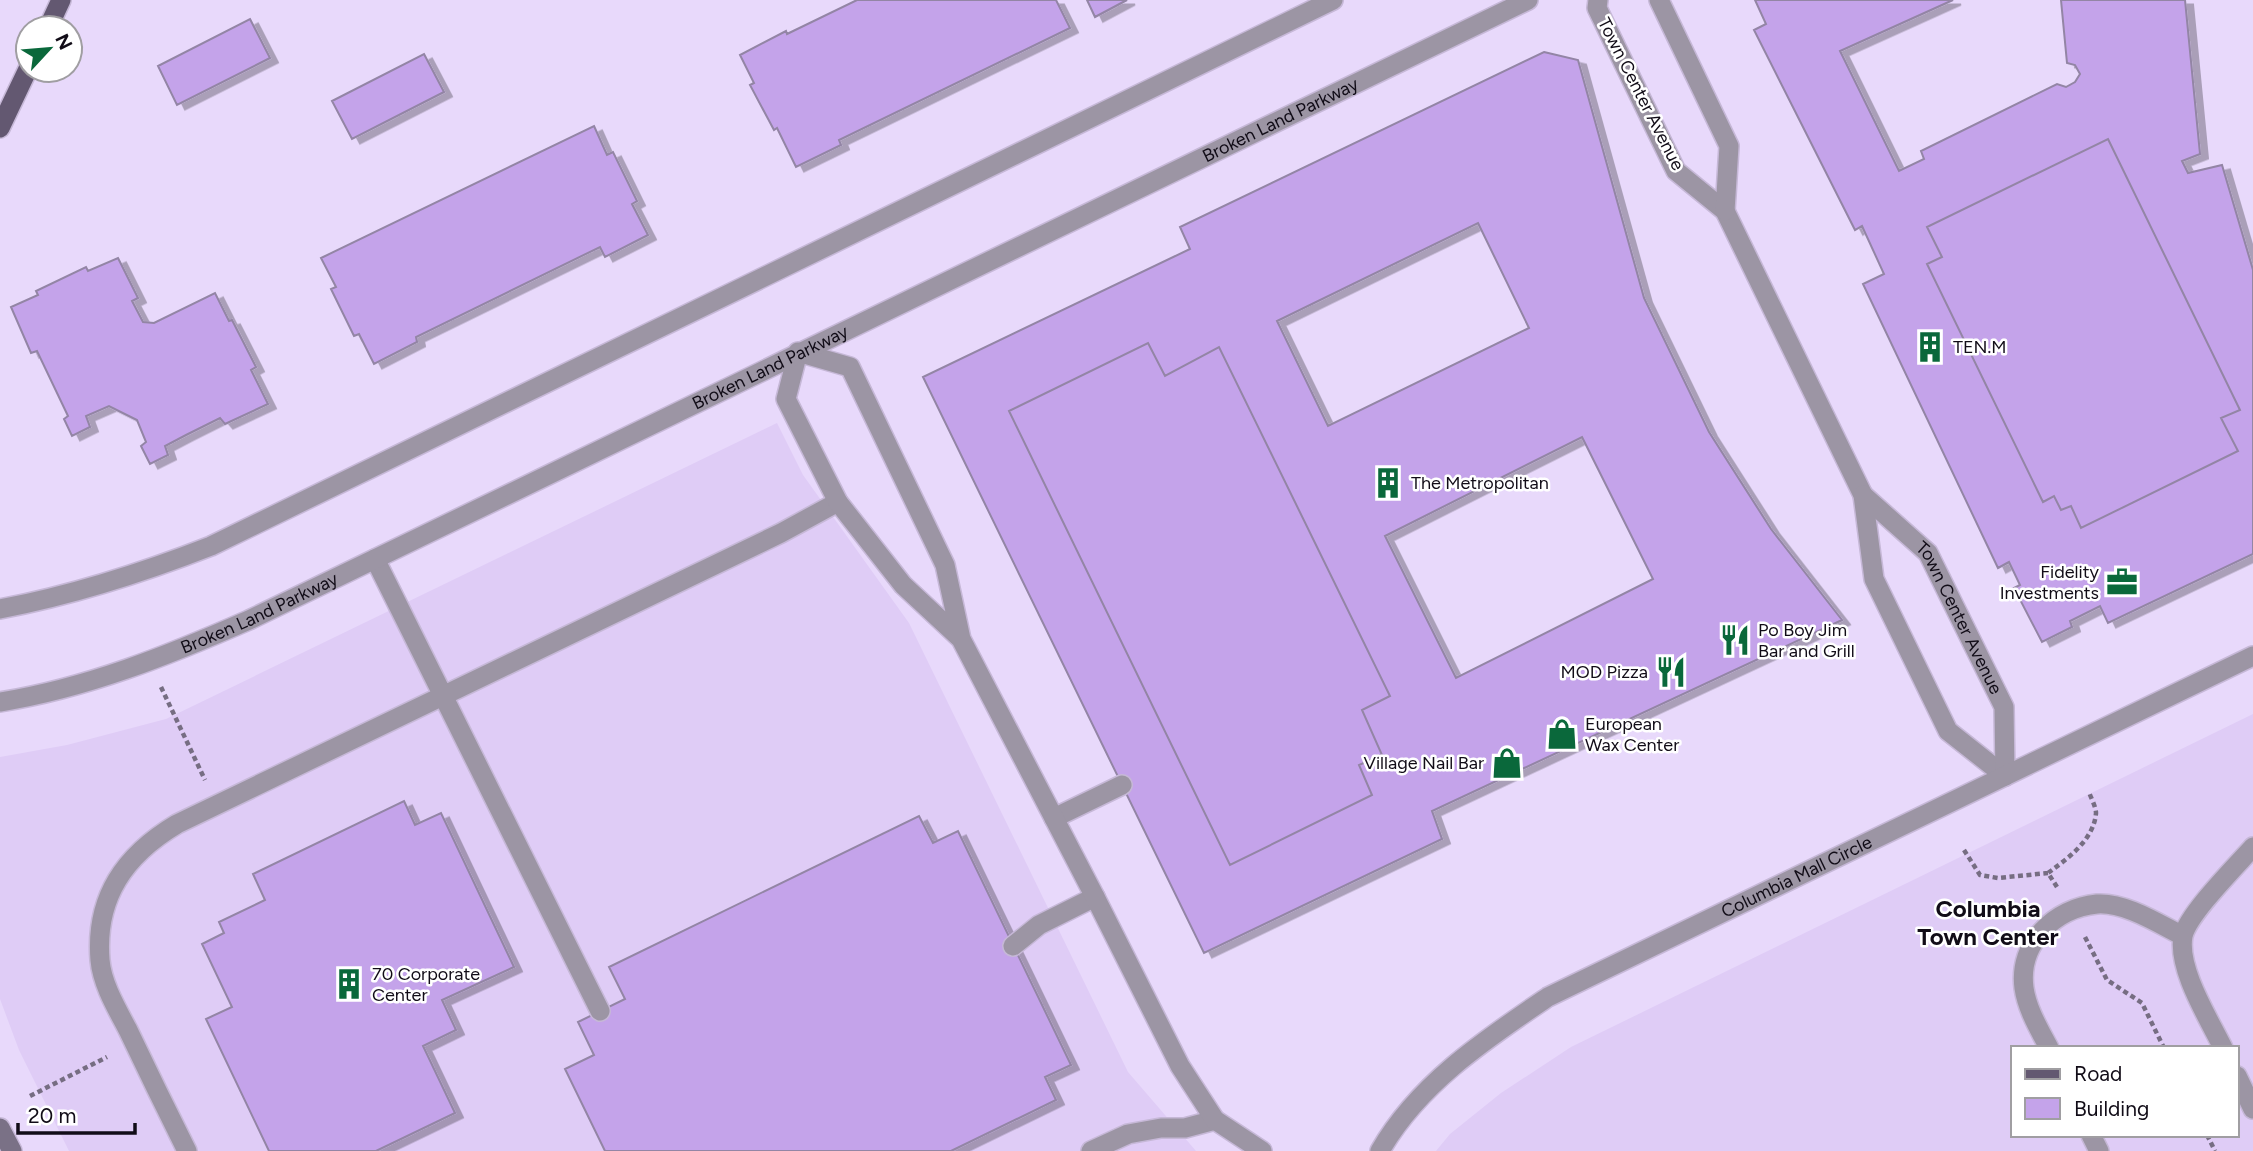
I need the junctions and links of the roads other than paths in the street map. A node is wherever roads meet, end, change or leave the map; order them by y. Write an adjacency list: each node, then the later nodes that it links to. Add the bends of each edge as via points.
1 (1333, 0): 12 (street, via 211,546 87,589)
2 (1528, 0): 8 (street, Broken Land Parkway)
3 (1598, 0): 7 (street, Town Center Avenue, via 1597,8 1676,171)
4 (1659, 0): 7 (street, Town Center Avenue, via 1729,146)
5 (21, 84): 6 (main road)
6 (0, 128)
7 (1725, 211): 9 (street, Town Center Avenue)
8 (798, 352): 10 (street, via 786,399); 11 (street, Broken Land Parkway); 13 (street, via 850,367 945,565)
9 (1863, 495): 17 (street, Town Center Avenue, via 1874,579 1948,731); 17 (street, Town Center Avenue, via 1928,553 2004,707)
10 (838, 502): 13 (street, via 903,585); 15 (street)
11 (375, 559): 15 (street); 16 (street, Broken Land Parkway, via 249,620 114,674)
12 (0, 609)
13 (961, 639): 19 (street)
14 (2253, 656): 17 (street, Columbia Mall Circle)
15 (442, 696): 24 (street); 32 (street, via 154,838 133,856 118,878 106,903 100,963 109,992)
16 (0, 702)
17 (2006, 776): 35 (street, Columbia Mall Circle, via 1548,997 1480,1044 1425,1091)
18 (1122, 785): 19 (street)
19 (1054, 818): 21 (street)
20 (2253, 846): 22 (street, via 2195,914)
21 (1095, 897): 23 (street, via 1039,925); 29 (street, via 1180,1066)
22 (2183, 936): 25 (street, via 2134,911 2099,904 2049,922 2024,964 2030,1009); 26 (street, via 2191,982)
23 (1013, 946)
24 (600, 1011)
25 (2048, 1046)
26 (2222, 1046)
27 (2239, 1080): 28 (street)
28 (2253, 1109)
29 (1215, 1120): 33 (street, via 1128,1134); 34 (street)
30 (0, 1128): 31 (main road)
31 (12, 1151)
32 (187, 1151)
33 (1091, 1151)
34 (1262, 1151)
35 (1380, 1151)

